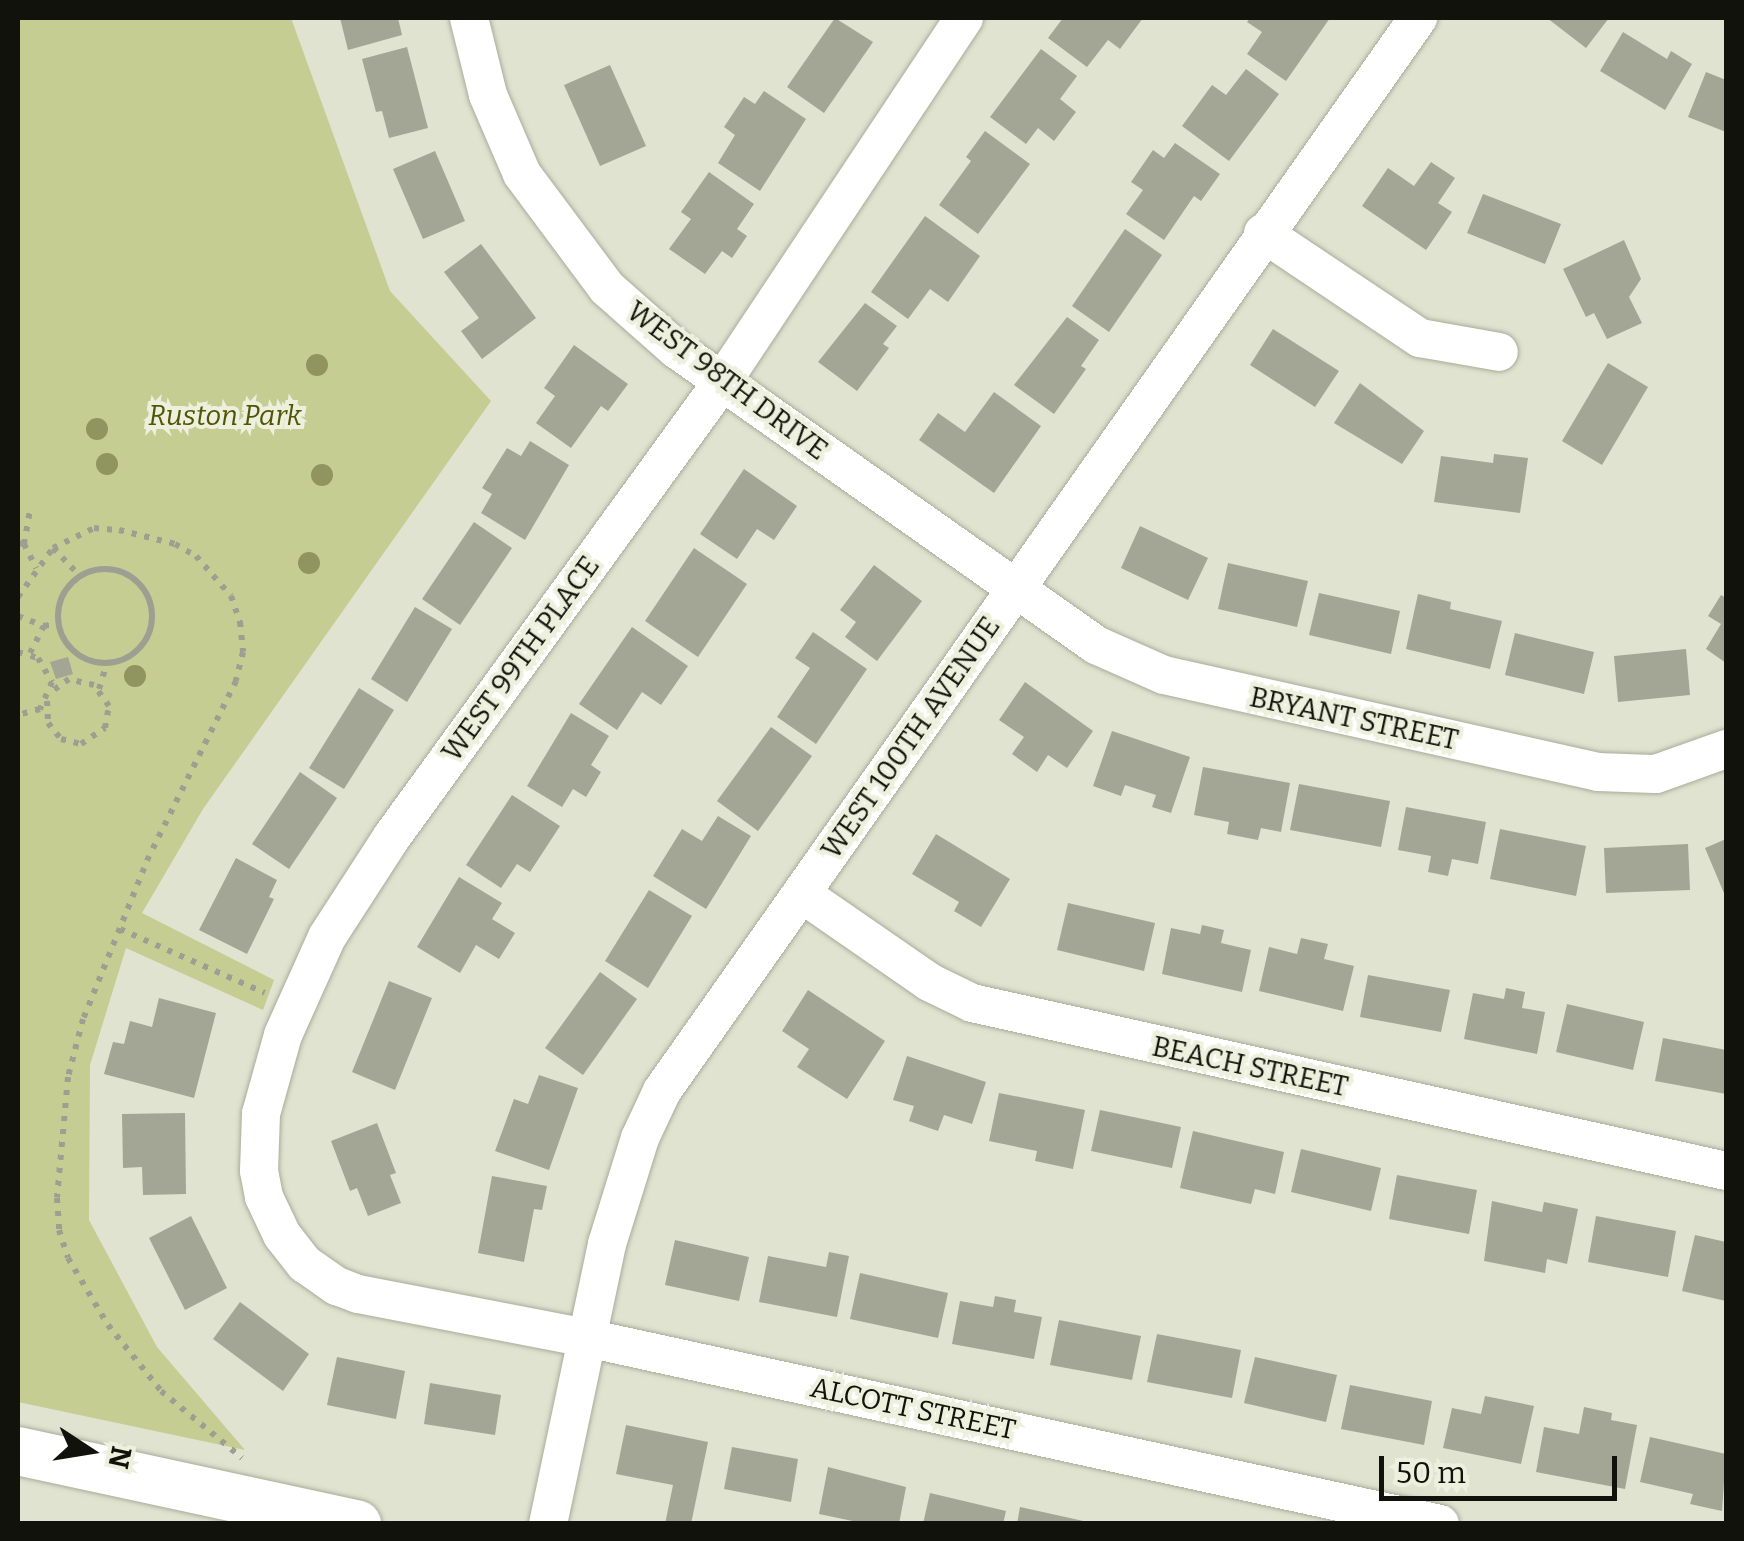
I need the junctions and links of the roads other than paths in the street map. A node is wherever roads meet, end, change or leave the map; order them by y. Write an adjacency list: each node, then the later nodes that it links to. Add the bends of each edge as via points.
1 (469, 18): 6 (street, WEST 98TH DRIVE, via 501,131 544,209 637,317)
2 (964, 18): 6 (street, WEST 99TH PLACE)
3 (1418, 18): 4 (street, WEST 100TH AVENUE)
4 (1263, 233): 5 (street, via 1420,338); 7 (street, WEST 100TH AVENUE)
5 (1499, 352)
6 (722, 382): 7 (street, WEST 98TH DRIVE); 11 (street, WEST 99TH PLACE, via 391,838 327,937 295,1006 262,1114 258,1171 264,1197 282,1236 305,1264 337,1286)
7 (1009, 585): 8 (street, BRYANT STREET, via 1125,660 1228,691 1598,772 1656,774); 9 (street, WEST 100TH AVENUE)
8 (1726, 750)
9 (802, 894): 10 (street, BEACH STREET, via 929,982 972,1002); 12 (street, WEST 100TH AVENUE, via 662,1091 624,1182)
10 (1726, 1172)
11 (384, 1300): 12 (street, ALCOTT STREET)
12 (587, 1338): 15 (street, WEST 100TH AVENUE); 16 (street, ALCOTT STREET)
13 (18, 1451): 14 (street)
14 (357, 1524)
15 (548, 1524)
16 (1440, 1524)

